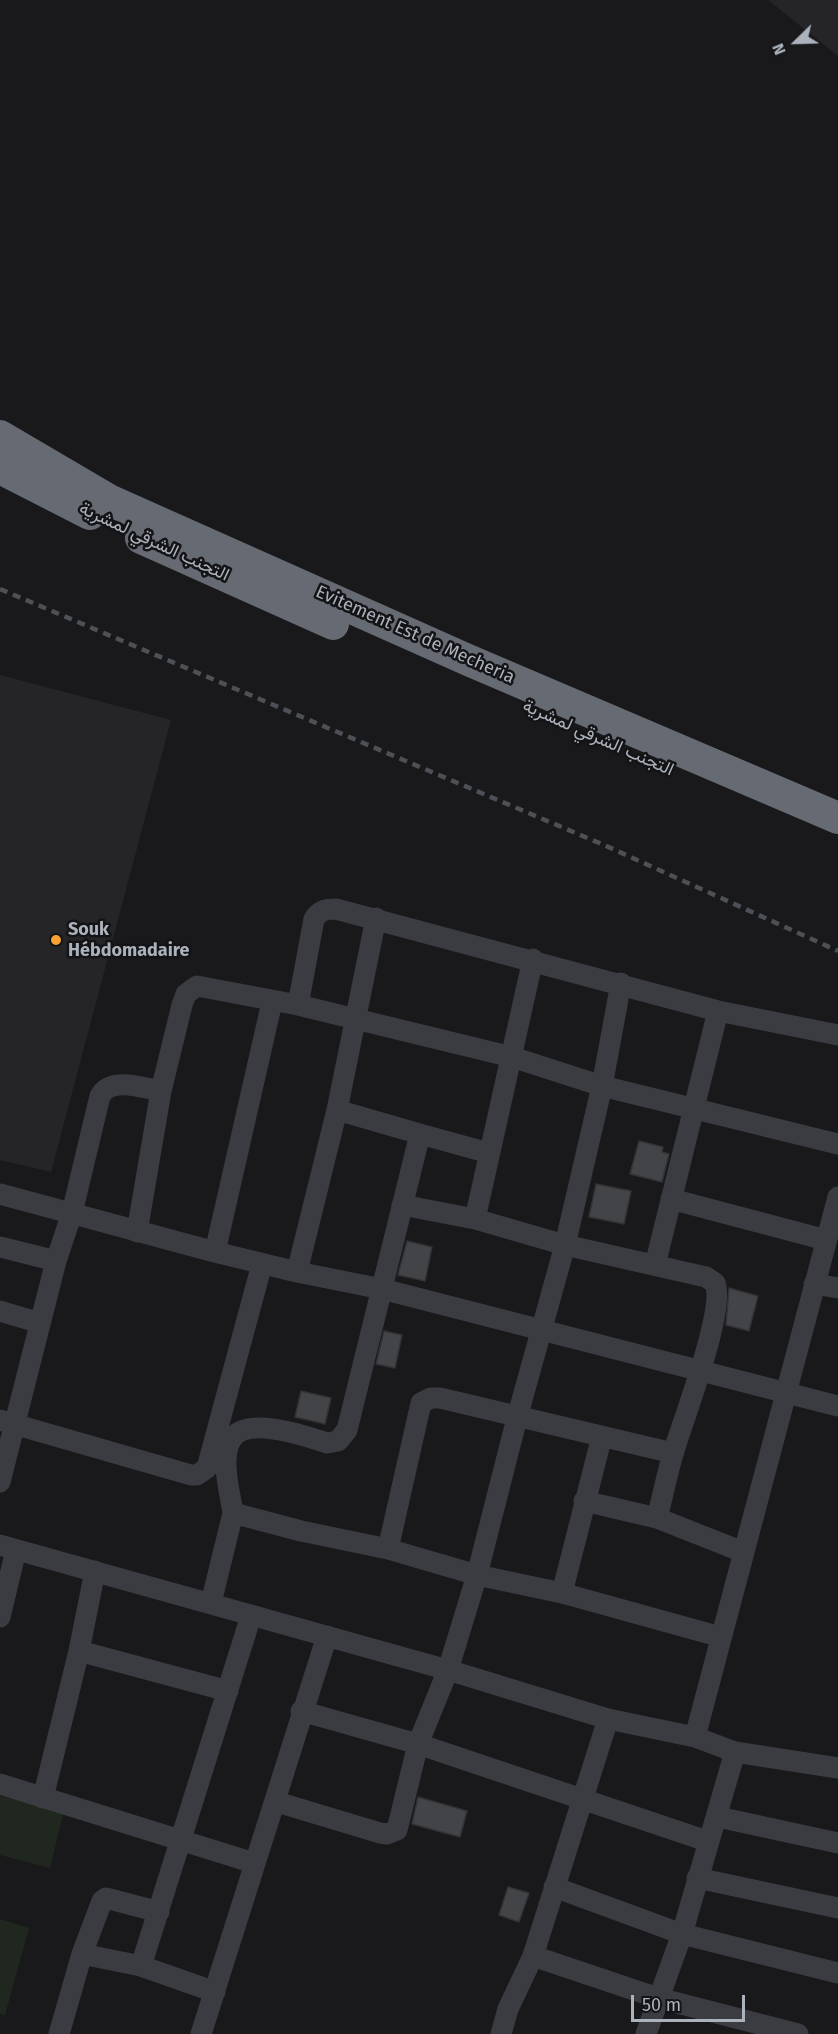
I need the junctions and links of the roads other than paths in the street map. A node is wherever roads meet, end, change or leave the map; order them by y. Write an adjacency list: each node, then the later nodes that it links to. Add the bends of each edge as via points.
1 (0, 436): 3 (highway, Evitement Est de Mecheria, via 109,500 468,660)
2 (0, 468): 4 (highway, التجنب الشرقي لمشرية, via 208,569)
3 (838, 818)
4 (838, 841)
5 (376, 918): 6 (street); 9 (street, via 336,909 319,913 312,929); 11 (street)
6 (533, 959): 7 (street); 13 (street)
7 (621, 983): 10 (street); 14 (street)
8 (272, 1002): 9 (street); 15 (street, via 207,986 191,989 182,1005); 31 (street)
9 (298, 1005): 11 (street)
10 (718, 1011): 12 (street); 16 (street)
11 (357, 1020): 13 (street); 17 (street)
12 (838, 1035)
13 (512, 1057): 14 (street); 20 (street)
14 (602, 1086): 16 (street); 29 (street)
15 (161, 1091): 25 (street, via 122,1084 103,1091); 27 (street)
16 (694, 1107): 19 (street); 23 (street)
17 (337, 1110): 18 (street); 35 (street)
18 (420, 1134): 20 (street); 24 (street)
19 (838, 1144)
20 (489, 1154): 26 (street)
21 (0, 1194): 25 (street)
22 (838, 1197): 28 (street)
23 (671, 1199): 28 (street); 34 (street)
24 (402, 1205): 26 (street); 37 (street)
25 (72, 1213): 27 (street); 32 (street)
26 (475, 1219): 29 (street)
27 (137, 1232): 31 (street)
28 (826, 1240): 36 (street)
29 (565, 1245): 34 (street); 41 (street)
30 (0, 1247): 32 (street)
31 (215, 1252): 33 (street)
32 (56, 1260): 40 (street)
33 (262, 1264): 35 (street); 46 (street, via 203,1472 190,1475)
34 (655, 1265): 42 (street, via 706,1277 715,1283 717,1300)
35 (297, 1272): 37 (street)
36 (814, 1284): 38 (street); 43 (street)
37 (382, 1288): 41 (street); 51 (street, via 344,1436 327,1443 261,1427 239,1431 228,1450 227,1476)
38 (838, 1288)
39 (0, 1311): 40 (street)
40 (40, 1323): 46 (street)
41 (542, 1330): 42 (street); 45 (street)
42 (701, 1371): 43 (street); 48 (street)
43 (786, 1393): 44 (street); 55 (street)
44 (838, 1406)
45 (517, 1418): 47 (street); 54 (street, via 440,1398 421,1403); 57 (street)
46 (8, 1423): 49 (street)
47 (602, 1436): 48 (street); 50 (street)
48 (673, 1453): 52 (street)
49 (1, 1476)
50 (584, 1501): 52 (street); 58 (street)
51 (233, 1513): 54 (street); 59 (street)
52 (657, 1518): 55 (street)
53 (8, 1548): 56 (street); 61 (street)
54 (388, 1549): 57 (street)
55 (743, 1552): 63 (street)
56 (95, 1571): 59 (street); 64 (street)
57 (477, 1575): 58 (street); 65 (street)
58 (562, 1593): 63 (street)
59 (211, 1603): 60 (street)
60 (250, 1616): 62 (street); 66 (street)
61 (0, 1617)
62 (327, 1636): 65 (street); 67 (street)
63 (721, 1637): 69 (street)
64 (79, 1651): 66 (street); 74 (street)
65 (448, 1670): 68 (street); 70 (street)
66 (228, 1690): 78 (street)
67 (301, 1711): 70 (street); 76 (street)
68 (608, 1719): 69 (street); 75 (street)
69 (695, 1737): 71 (street)
70 (418, 1744): 75 (street); 76 (street, via 400,1820 393,1833 380,1833)
71 (735, 1752): 72 (street); 77 (street)
72 (838, 1768)
73 (0, 1784): 74 (street)
74 (43, 1798): 78 (street)
75 (582, 1798): 79 (street); 83 (street)
76 (277, 1802): 81 (street)
77 (718, 1817): 79 (street); 80 (street)
78 (182, 1839): 81 (street); 85 (street)
79 (707, 1841): 82 (street)
80 (838, 1843)
81 (254, 1863): 91 (street)
82 (697, 1878): 84 (street); 86 (street)
83 (554, 1887): 86 (street); 88 (street)
84 (838, 1908)
85 (159, 1912): 87 (street, via 106,1898 99,1905); 89 (street)
86 (682, 1934): 90 (street); 92 (street)
87 (82, 1954): 89 (street); 93 (street)
88 (533, 1956): 92 (street); 95 (street, via 508,2009)
89 (141, 1966): 91 (street)
90 (838, 1973)
91 (215, 1992): 94 (street)
92 (658, 1998): 96 (street); 97 (street)
93 (64, 2033)
94 (201, 2034)
95 (501, 2034)
96 (646, 2034)
97 (798, 2034)

